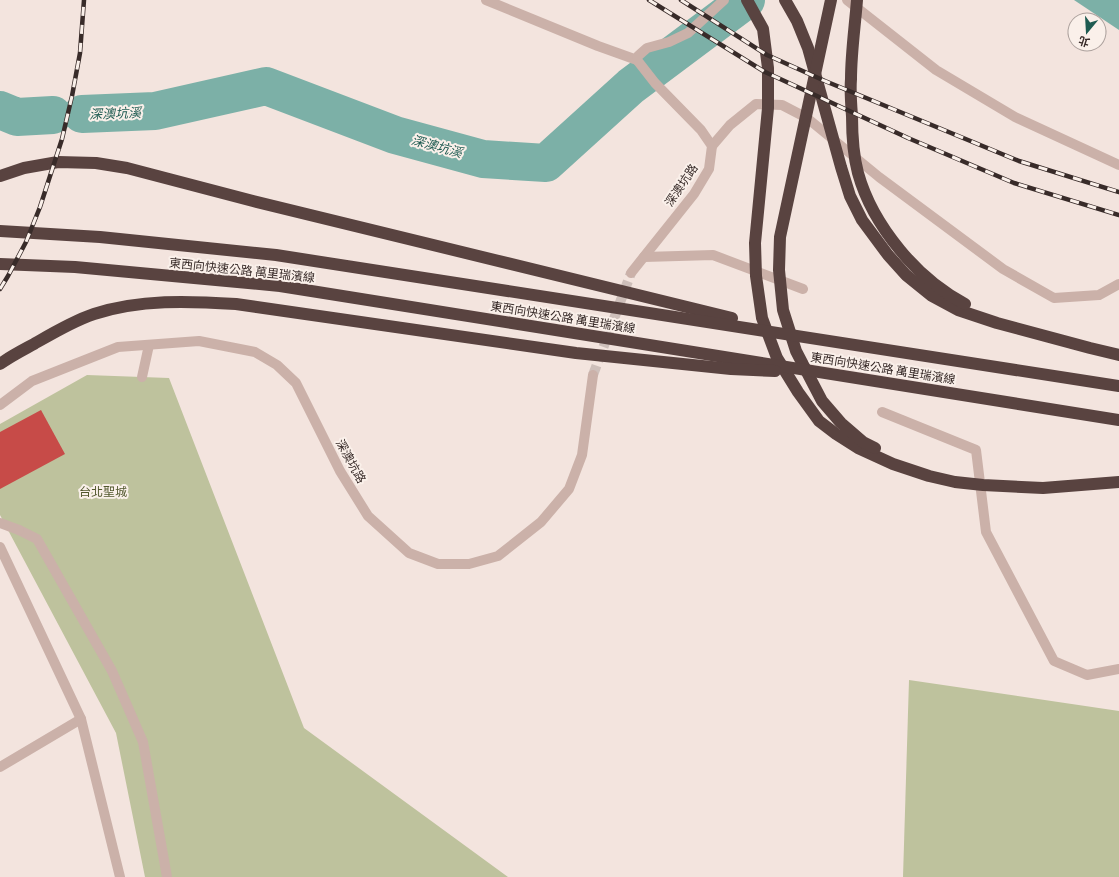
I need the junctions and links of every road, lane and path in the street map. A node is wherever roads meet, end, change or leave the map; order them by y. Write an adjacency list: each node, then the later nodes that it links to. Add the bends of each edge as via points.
1 (486, 0): 8 (street)
2 (724, 0): 8 (street, via 688,33 647,48)
3 (747, 0): 30 (highway, via 763,29 768,68 768,108 755,243 756,276 762,318 777,358 819,421 858,448 893,464)
4 (785, 0): 18 (highway, via 808,48 850,196 862,220 906,275 932,296 958,310)
5 (831, 0): 30 (highway, via 780,237 779,270 783,310 796,351 822,401 840,423 863,442)
6 (847, 0): 10 (street, via 936,70 1015,118)
7 (856, 0): 18 (highway, via 851,79 852,141 858,172 871,208 887,234 929,280 952,297)
8 (637, 60): 9 (street, via 655,83 701,130)
9 (712, 146): 13 (street, 深澳坑路, via 709,169 694,194); 16 (street, via 730,125 756,104 782,105 808,118 879,177 1003,269 1054,298 1099,294)
10 (1119, 165)
11 (0, 176): 19 (highway, via 24,168 58,162 96,163 127,168)
12 (0, 231): 19 (highway, 東西向快速公路 萬里瑞濱線, via 100,237 276,255)
13 (644, 257): 15 (street, 深澳坑路); 17 (street, via 713,255)
14 (0, 264): 24 (highway, 東西向快速公路 萬里瑞濱線, via 75,267 280,286)
15 (631, 273)
16 (1119, 284)
17 (803, 289)
18 (997, 323): 21 (highway)
19 (811, 338): 26 (highway, 東西向快速公路 萬里瑞濱線)
20 (149, 344): 23 (street, 深澳坑路, via 199,341 255,352 277,364 296,383 340,471 368,516 410,553 438,564 469,564 498,556 541,522 569,489 582,455); 25 (street); 27 (street, 深澳坑路, via 118,347 32,380)
21 (1119, 355)
22 (0, 364): 24 (highway, via 60,328 93,314 160,302 202,302 236,304 576,353 731,369)
23 (593, 375)
24 (838, 375): 29 (highway, 東西向快速公路 萬里瑞濱線)
25 (142, 377)
26 (1119, 386)
27 (0, 405)
28 (882, 412): 34 (street, via 976,450 986,532 1054,661 1087,675)
29 (1119, 420)
30 (929, 476): 31 (highway, via 983,485 1042,488)
31 (1119, 482)
32 (0, 523): 38 (street, via 37,539 112,671 143,742)
33 (0, 547): 35 (street)
34 (1119, 669)
35 (81, 719): 36 (street); 37 (street)
36 (0, 767)
37 (120, 877)
38 (167, 877)

